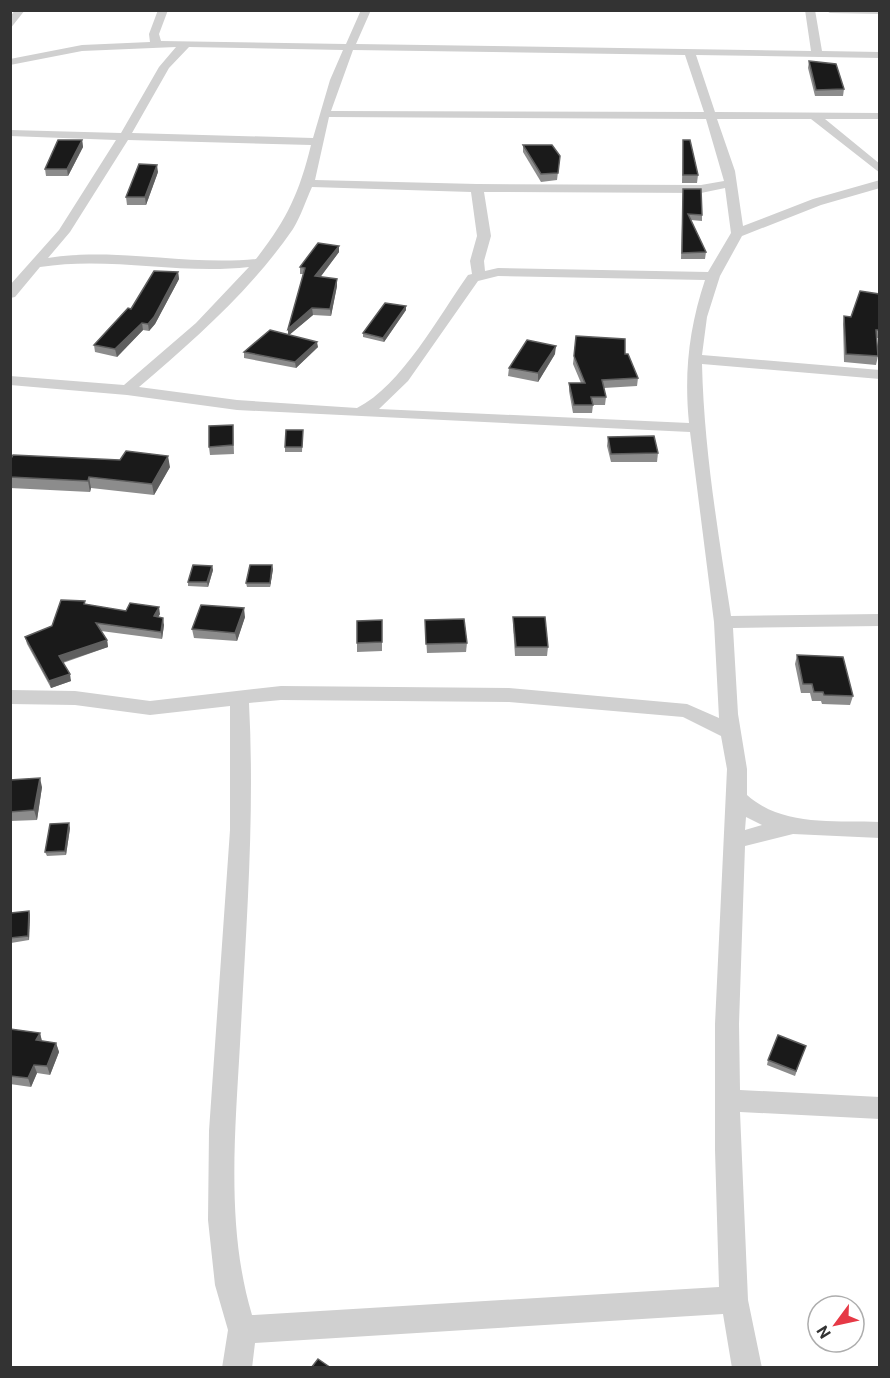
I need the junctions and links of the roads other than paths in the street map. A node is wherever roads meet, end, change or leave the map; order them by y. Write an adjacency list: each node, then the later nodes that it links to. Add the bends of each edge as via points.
1 (20, 10): 7 (street)
2 (163, 10): 8 (street, via 154,34)
3 (366, 10): 10 (street)
4 (810, 10): 12 (street)
5 (830, 10): 6 (street)
6 (879, 11)
7 (10, 26)
8 (156, 44): 9 (street); 14 (street, via 82,48)
9 (187, 44): 10 (street); 20 (street, via 175,52 158,76)
10 (350, 48): 11 (street); 15 (street)
11 (690, 53): 12 (street); 16 (street)
12 (817, 55): 13 (street)
13 (879, 55)
14 (10, 62)
15 (324, 114): 16 (street); 21 (street)
16 (711, 115): 17 (street); 24 (street)
17 (813, 116): 18 (street); 22 (street)
18 (879, 117)
19 (10, 133): 20 (street)
20 (124, 136): 21 (street); 29 (street, via 64,232)
21 (316, 142): 23 (street)
22 (879, 170)
23 (308, 183): 26 (street); 28 (street, via 288,226)
24 (731, 183): 26 (street, via 701,189); 27 (street)
25 (879, 184): 27 (street, via 808,205)
26 (477, 188): 31 (street, via 484,236 477,261)
27 (737, 233): 32 (street)
28 (261, 262): 29 (street, via 226,266 75,258); 37 (street, via 201,326)
29 (34, 268): 30 (street); 33 (street)
30 (10, 271)
31 (479, 275): 32 (street, via 498,272); 38 (street, via 467,283 451,313 403,378 379,403)
32 (713, 276): 34 (street, via 700,317)
33 (10, 294)
34 (694, 359): 35 (street); 39 (street)
35 (879, 375)
36 (11, 380): 37 (street)
37 (127, 390): 38 (street, via 237,405)
38 (363, 411): 39 (street)
39 (698, 428): 41 (street)
40 (879, 621): 41 (street)
41 (723, 622): 44 (street)
42 (239, 696): 43 (street, via 150,708 75,698); 45 (street, via 509,695); 54 (street, via 241,830 222,1131 222,1220 229,1285)
43 (10, 697)
44 (728, 703): 45 (street, via 703,711); 46 (street)
45 (687, 711): 46 (street)
46 (731, 732): 47 (street)
47 (738, 799): 48 (street, via 748,811); 50 (street)
48 (795, 826): 49 (street); 50 (street)
49 (879, 830)
50 (736, 840): 51 (street, via 727,1024)
51 (728, 1100): 52 (street); 53 (street)
52 (879, 1108)
53 (734, 1300): 54 (street); 56 (street)
54 (242, 1330): 55 (street)
55 (237, 1368)
56 (747, 1368)

